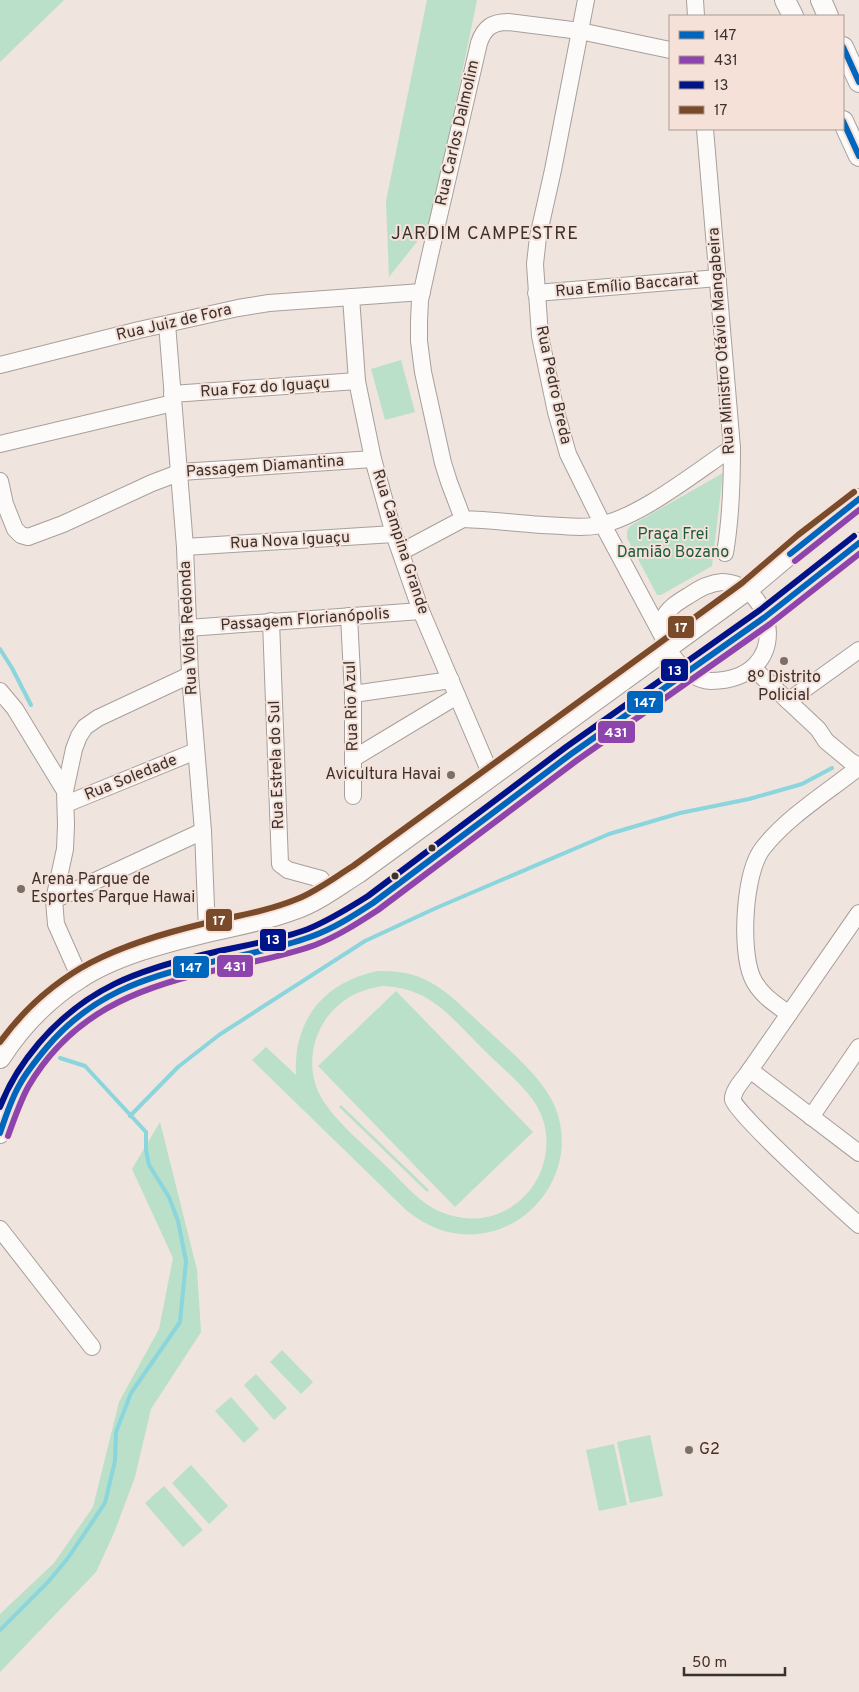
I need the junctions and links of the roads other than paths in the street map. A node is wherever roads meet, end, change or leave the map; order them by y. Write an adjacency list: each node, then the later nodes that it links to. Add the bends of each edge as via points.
1 (586, 0): 8 (street, Rua Pedro Breda)
2 (695, 0): 5 (street)
3 (785, 0): 6 (main road)
4 (821, 0): 7 (main road)
5 (696, 15)
6 (792, 15)
7 (828, 15)
8 (580, 31): 10 (street, Rua Carlos Dalmolim); 16 (street, Rua Carlos Dalmolim, via 498,22 482,35); 17 (street, Rua Pedro Breda, via 538,237)
9 (844, 49): 11 (main road)
10 (669, 50)
11 (859, 82)
12 (844, 123): 14 (main road)
13 (705, 130): 15 (street, Rua Ministro Otávio Mangabeira)
14 (859, 156)
15 (718, 278): 17 (street, Rua Emílio Baccarat); 24 (street, Rua Ministro Otávio Mangabeira)
16 (422, 292): 18 (street, Rua Juiz de Fora); 29 (street, Rua Carlos Dalmolim, via 419,341 423,372 442,462)
17 (536, 293): 30 (street, Rua Pedro Breda, via 546,370 568,454)
18 (351, 297): 19 (street, Rua Juiz de Fora, via 269,303); 21 (street, Rua Campina Grande)
19 (167, 324): 20 (street, Rua Juiz de Fora); 22 (street, Rua Volta Redonda)
20 (0, 365)
21 (357, 381): 22 (street, Rua Foz do Iguaçu); 25 (street, Rua Campina Grande)
22 (172, 399): 23 (street, Rua Foz do Iguaçu); 26 (street, Rua Volta Redonda)
23 (0, 444)
24 (732, 448): 30 (street, via 636,511); 35 (street, Rua Ministro Otávio Mangabeira, via 732,496)
25 (373, 459): 26 (street, Passagem Diamantina); 31 (street, Rua Campina Grande)
26 (180, 472): 27 (street, Passagem Diamantina, via 28,537 14,529); 33 (street, Rua Volta Redonda)
27 (0, 481)
28 (859, 499): 36 (main road)
29 (463, 519): 30 (street, via 551,526); 34 (street)
30 (603, 525): 37 (street, Rua Pedro Breda)
31 (394, 534): 33 (street, Rua Nova Iguaçu); 34 (street, Rua Campina Grande)
32 (859, 543): 41 (main road)
33 (185, 547): 43 (street, Rua Volta Redonda)
34 (401, 552): 39 (street, Rua Campina Grande)
35 (725, 553)
36 (748, 590): 38 (street, via 732,583 712,583); 41 (street); 44 (main road)
37 (647, 605): 38 (street, via 657,609); 44 (street, Rua Pedro Breda)
38 (672, 607): 44 (street, via 662,629)
39 (421, 611): 40 (street, Passagem Florianópolis); 49 (street, Rua Campina Grande)
40 (349, 616): 42 (street, Passagem Florianópolis); 51 (street, Rua Rio Azul)
41 (765, 617): 46 (street, via 767,645); 47 (main road)
42 (272, 621): 43 (street, Passagem Florianópolis); 62 (street, Rua Estrela do Sul, via 280,864 288,870)
43 (188, 628): 48 (street, Rua Volta Redonda)
44 (666, 643): 47 (street, Rua Pedro Breda); 57 (main road)
45 (859, 650): 53 (street)
46 (753, 668): 47 (street, via 740,676 717,680 701,680); 53 (street)
47 (688, 672): 60 (main road, via 571,754)
48 (190, 675): 54 (street, Rua Volta Redonda); 59 (street, via 85,726 74,749)
49 (450, 680): 51 (street); 52 (street, Rua Campina Grande)
50 (0, 691): 59 (street, via 15,709)
51 (353, 694): 55 (street, Rua Rio Azul)
52 (457, 696): 55 (street); 57 (street, Rua Campina Grande)
53 (788, 701): 56 (street, via 826,741)
54 (196, 751): 59 (street, Rua Soledade); 61 (street, Rua Volta Redonda)
55 (354, 758): 58 (street, Rua Rio Azul)
56 (856, 765): 67 (street, via 776,833 753,866 748,892 748,961 760,990)
57 (491, 775): 60 (main road, via 485,799); 65 (main road, via 317,900 267,919)
58 (353, 796)
59 (65, 798): 63 (street, via 65,849)
60 (486, 819): 72 (main road, via 373,903 323,932 271,949 187,968 126,988 94,1004 67,1026 23,1078)
61 (203, 831): 63 (street); 65 (street, Rua Volta Redonda)
62 (321, 879)
63 (54, 900): 66 (street, via 56,924)
64 (859, 913): 67 (street)
65 (207, 932): 66 (main road, via 145,949)
66 (80, 978): 69 (main road, via 43,1007 17,1033)
67 (789, 1014): 70 (street)
68 (859, 1047): 71 (street)
69 (0, 1058)
70 (750, 1070): 71 (street); 74 (street, via 733,1095 733,1103 751,1124)
71 (811, 1117): 73 (street)
72 (0, 1133)
73 (859, 1154)
74 (859, 1225)
75 (0, 1229): 76 (street)
76 (92, 1347)

